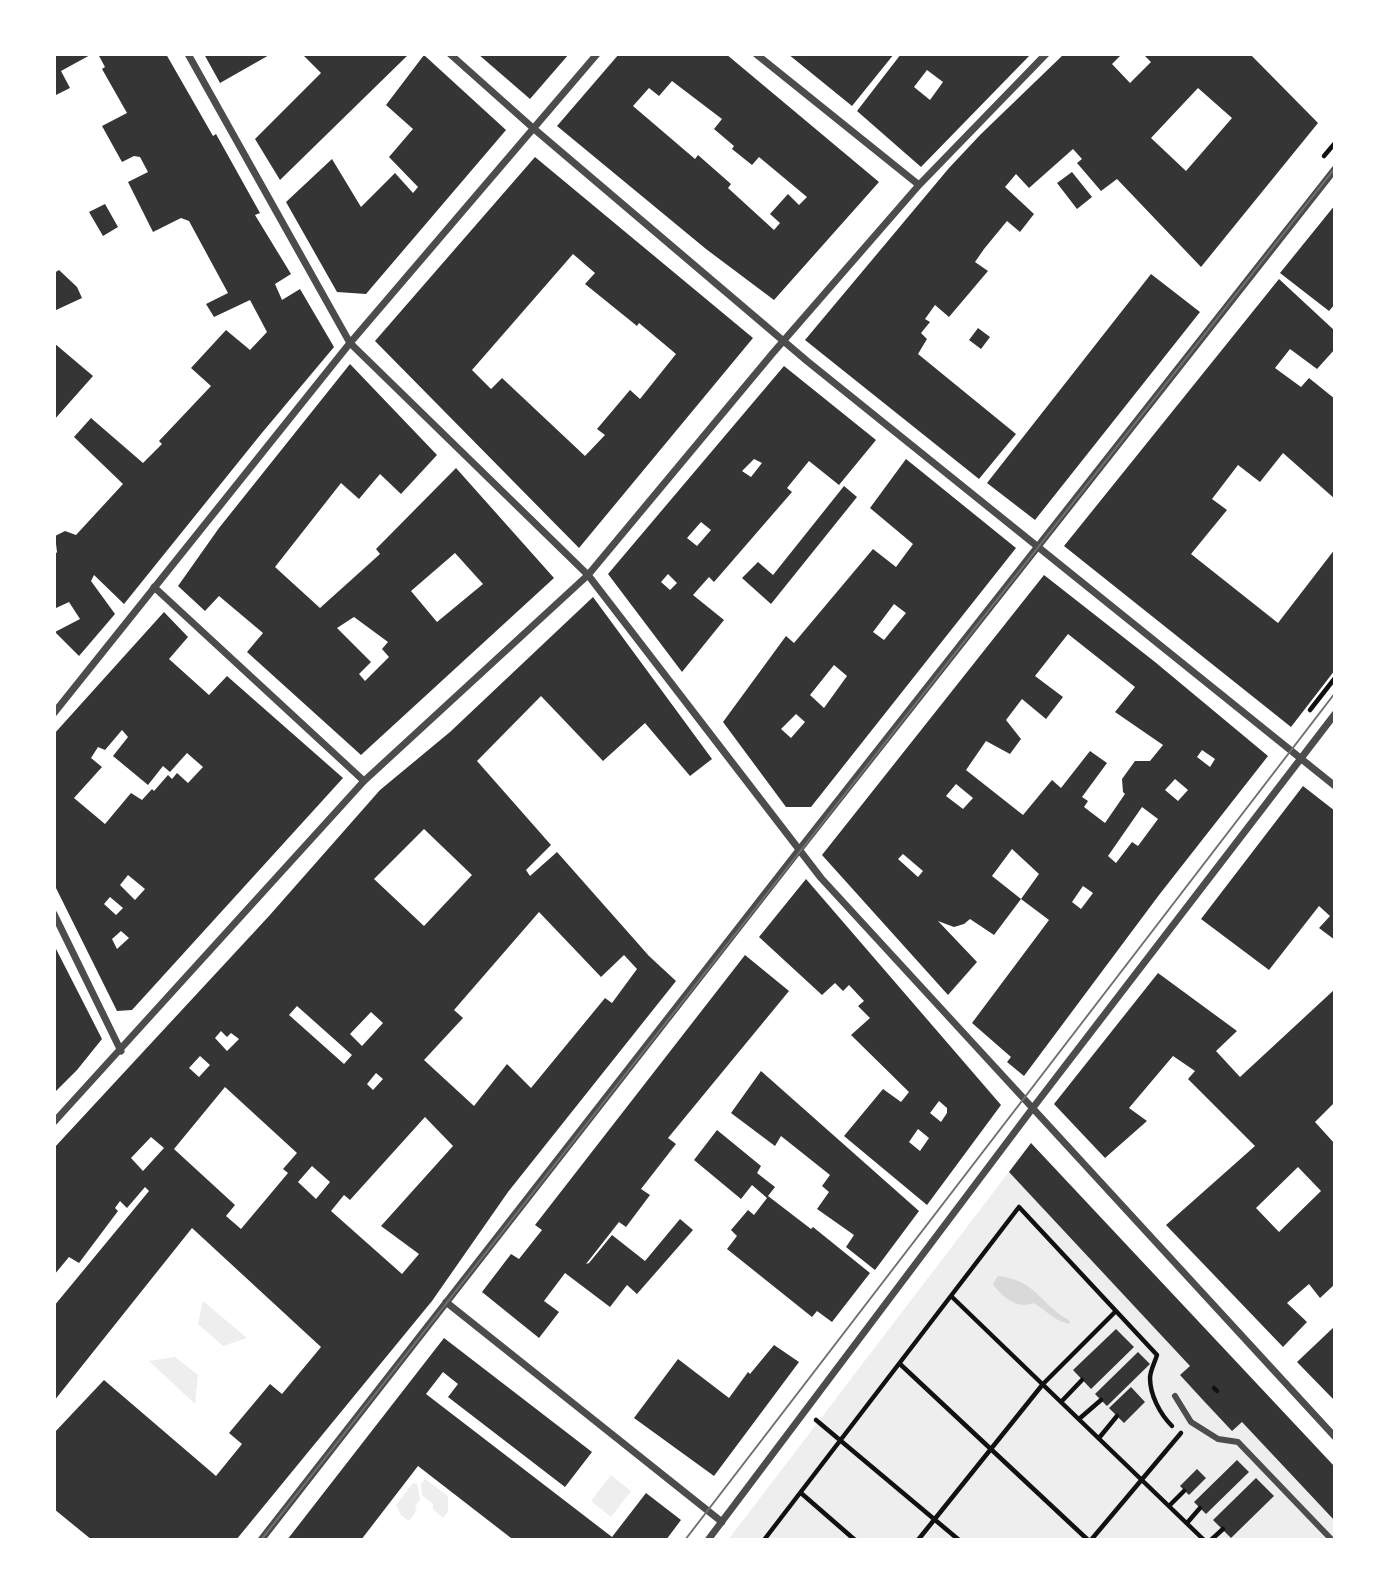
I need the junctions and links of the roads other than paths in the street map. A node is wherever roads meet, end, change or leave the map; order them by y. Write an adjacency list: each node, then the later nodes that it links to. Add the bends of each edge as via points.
1 (188, 54): 10 (street)
2 (450, 54): 6 (street)
3 (597, 54): 6 (street)
4 (756, 54): 8 (street)
5 (1046, 54): 8 (street)
6 (533, 128): 9 (street); 10 (street)
7 (1335, 169): 11 (street)
8 (919, 185): 9 (street)
9 (783, 340): 11 (street); 12 (street)
10 (350, 343): 12 (street); 13 (street)
11 (1037, 546): 16 (street); 19 (street)
12 (588, 575): 17 (street); 19 (street)
13 (154, 587): 14 (street); 17 (street)
14 (54, 713)
15 (1335, 714): 16 (street)
16 (1301, 759): 18 (street); 22 (street)
17 (364, 781): 21 (street)
18 (1335, 786)
19 (799, 850): 22 (street); 24 (street)
20 (54, 914): 21 (street)
21 (121, 1051): 23 (street)
22 (1032, 1109): 26 (street); 27 (street)
23 (54, 1122)
24 (446, 1302): 27 (street); 28 (street)
25 (1175, 1396): 30 (street, via 1191,1422 1218,1438 1238,1442)
26 (1335, 1437)
27 (723, 1522): 29 (street)
28 (261, 1540)
29 (708, 1540)
30 (1332, 1540)

